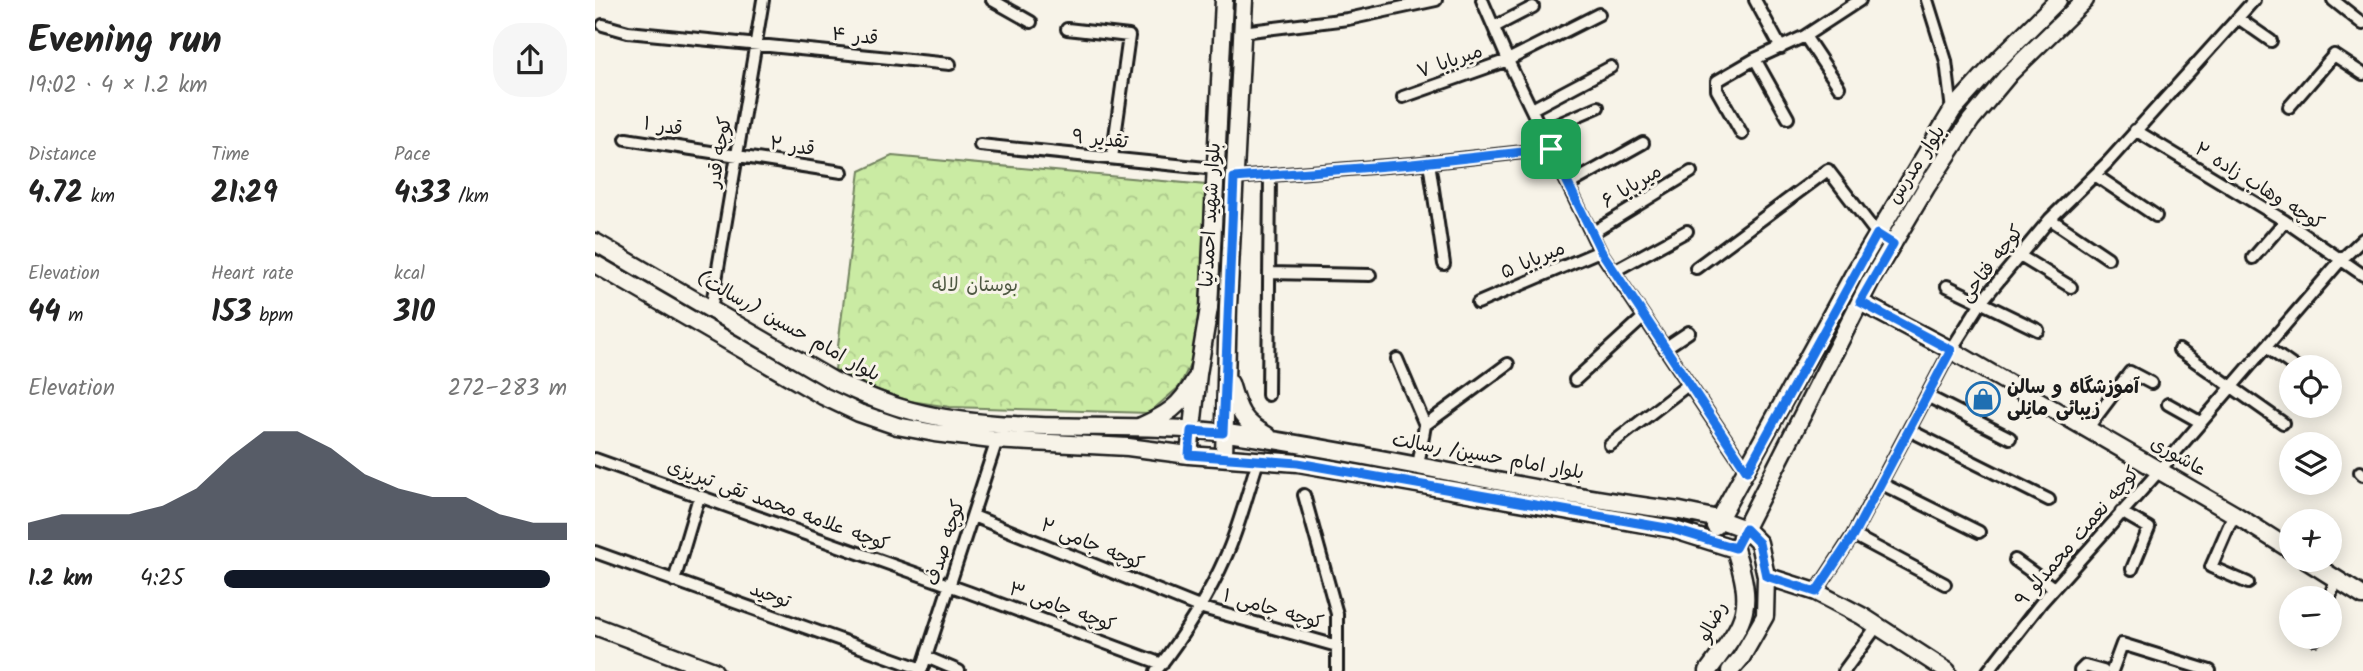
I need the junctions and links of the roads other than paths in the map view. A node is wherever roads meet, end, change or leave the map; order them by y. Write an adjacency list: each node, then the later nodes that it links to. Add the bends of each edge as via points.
1 (763, 0): 26 (street, کوچه قدر)
2 (992, 0): 18 (street)
3 (1224, 0): 50 (main road, بلوار شهید احمدنیا)
4 (1244, 0): 23 (main road, بلوار شهید احمدنیا)
5 (1436, 0): 23 (street, via 1348,19)
6 (1482, 0): 21 (street)
7 (1755, 0): 27 (street)
8 (1860, 0): 14 (street)
9 (1927, 0): 38 (street, via 1946,61)
10 (2058, 0): 38 (main road, بلوار مدرس)
11 (2085, 0): 65 (main road, بلوار مدرس, via 2010,73 1971,120)
12 (2254, 0): 17 (street, کوچه فتاحی)
13 (2333, 0): 19 (street)
14 (1845, 5): 24 (street)
15 (1533, 7): 21 (street)
16 (1599, 15): 29 (street, میربابا ۷)
17 (2238, 18): 25 (street); 40 (street, کوچه فتاحی)
18 (1031, 22)
19 (2363, 24)
20 (603, 25): 26 (street, قدر ۴, via 628,32)
21 (1494, 27): 29 (street)
22 (1066, 29): 48 (street, via 1129,36)
23 (1242, 32): 55 (main road, بلوار شهید احمدنیا)
24 (1805, 36): 27 (street); 33 (street)
25 (2271, 41)
26 (756, 44): 30 (street, قدر ۴); 47 (street, کوچه قدر)
27 (1781, 48): 28 (street)
28 (1755, 59): 39 (street); 42 (street, via 1716,85)
29 (1508, 60): 34 (street, میربابا ۷); 37 (street)
30 (950, 64)
31 (1611, 67): 37 (street)
32 (2363, 74): 36 (street, via 2334,55)
33 (1839, 87)
34 (1403, 97)
35 (1598, 107): 41 (street)
36 (2289, 107)
37 (1532, 109): 41 (street)
38 (1952, 111): 62 (main road, بلوار مدرس)
39 (1788, 118)
40 (2135, 130): 54 (street, کوچه فتاحی); 59 (street, کوچه وهاب زاده ۲)
41 (1542, 131): 46 (street)
42 (1742, 134)
43 (626, 139): 47 (street, قدر ۱)
44 (1643, 143): 56 (street)
45 (980, 145): 48 (street, ۹ تقدیر)
46 (1551, 149): 49 (street); 56 (street)
47 (737, 156): 51 (street, قدر ۲); 83 (street, کوچه قدر)
48 (1112, 158): 50 (street, ۹ تقدیر)
49 (1430, 162): 53 (street); 72 (street)
50 (1216, 169): 94 (main road, بلوار شهید احمدنیا, via 1209,308)
51 (842, 172)
52 (1691, 172): 61 (street, میربابا ۶)
53 (1270, 175): 55 (street); 75 (street)
54 (2095, 175): 57 (street); 58 (street, کوچه فتاحی)
55 (1234, 178): 95 (main road, بلوار شهید احمدنیا)
56 (1569, 185): 61 (street)
57 (2156, 216)
58 (2050, 219): 67 (street, کوچه فتاحی); 68 (street)
59 (2285, 221): 69 (street); 70 (street, کوچه وهاب زاده ۲)
60 (1687, 230): 74 (street)
61 (1592, 233): 66 (street)
62 (1877, 234): 65 (street); 73 (street, via 1828,170); 121 (main road, بلوار مدرس)
63 (2363, 239): 70 (street, کوچه نعمت محمدلو ۹)
64 (595, 242): 83 (main road, بلوار امام حسین (رسالت))
65 (1893, 244): 81 (main road, بلوار مدرس)
66 (1601, 251): 74 (street); 82 (street, میربابا ۵)
67 (2020, 256): 79 (street); 80 (street, کوچه فتاحی)
68 (2108, 258)
69 (2253, 258)
70 (2341, 260): 77 (street, کوچه وهاب زاده ۲); 87 (street, کوچه نعمت محمدلو ۹)
71 (595, 264): 112 (main road, بلوار امام حسین (رسالت), via 859,413 897,426)
72 (1444, 264)
73 (1696, 268)
74 (1614, 271): 84 (street)
75 (1269, 273): 76 (street); 100 (street)
76 (1370, 275)
77 (2363, 275)
78 (1947, 286): 80 (street)
79 (2071, 287)
80 (1982, 301): 85 (street); 89 (street, کوچه فتاحی)
81 (1860, 302): 89 (main road, عاشوری); 130 (main road, بلوار مدرس)
82 (1478, 303)
83 (711, 310): 106 (main road, بلوار امام حسین (رسالت), via 832,380 903,409 997,423)
84 (1644, 317): 88 (street); 96 (street)
85 (2038, 330)
86 (1689, 332): 88 (street)
87 (2266, 347): 91 (street); 99 (street, کوچه نعمت محمدلو ۹)
88 (1665, 348): 98 (street)
89 (1951, 350): 101 (street, کوچه فتاحی); 107 (main road, عاشوری)
90 (2179, 351): 99 (street)
91 (2279, 356)
92 (1397, 359): 105 (street)
93 (1508, 363): 105 (street)
94 (1198, 374): 106 (main road, via 1168,414); 109 (main road, بلوار شهید احمدنیا)
95 (1227, 374): 110 (main road, بلوار شهید احمدنیا); 113 (main road, via 1249,426)
96 (1575, 380)
97 (2151, 383): 107 (street, via 2130,372)
98 (1689, 384): 114 (street); 121 (street)
99 (2230, 387): 103 (street, کوچه نعمت محمدلو ۹); 104 (street)
100 (1268, 395)
101 (1927, 396): 108 (street, کوچه فتاحی); 111 (street)
102 (2168, 404): 103 (street)
103 (2200, 422): 120 (street, کوچه نعمت محمدلو ۹)
104 (2283, 423)
105 (1425, 425): 119 (street)
106 (1135, 428): 109 (main road, بلوار امام حسین (رسالت))
107 (2087, 429): 120 (main road, عاشوری)
108 (1909, 430): 122 (street, کوچه فتاحی); 125 (street)
109 (1191, 431): 110 (main road, بلوار امام حسین (رسالت)); 115 (main road, بلوار شهید احمدنیا)
110 (1223, 433): 113 (main road, بلوار امام حسین/ رسالت); 116 (main road, بلوار شهید احمدنیا)
111 (2010, 438)
112 (997, 440): 115 (main road, بلوار امام حسین (رسالت)); 128 (street, کوچه صدف)
113 (1276, 441): 119 (main road, بلوار امام حسین/ رسالت)
114 (1610, 445)
115 (1189, 455): 116 (main road, بلوار امام حسین (رسالت))
116 (1224, 456): 117 (main road, بلوار امام حسین/ رسالت)
117 (1259, 458): 133 (main road, بلوار امام حسین/ رسالت); 150 (street, via 1227,553)
118 (595, 459): 124 (street, کوچه علامه محمد تقی تبریزی)
119 (1418, 466): 129 (main road, بلوار امام حسین/ رسالت)
120 (2160, 470): 126 (street, کوچه نعمت محمدلو ۹); 127 (main road, عاشوری)
121 (1747, 471): 129 (main road, بلوار مدرس)
122 (1882, 484): 131 (street); 132 (street, کوچه فتاحی)
123 (1304, 495): 153 (street, via 1337,614)
124 (699, 497): 142 (street); 145 (street, کوچه علامه محمد تقی تبریزی)
125 (2049, 500)
126 (2121, 512): 138 (street, via 2149,528); 147 (street, کوچه نعمت محمدلو ۹)
127 (2234, 514): 134 (main road, عاشوری); 143 (street, via 2211,567)
128 (973, 516): 145 (street, کوچه صدف); 150 (street, کوچه جامی ۲)
129 (1719, 519): 130 (main road, بلوار امام حسین/ رسالت); 133 (main road, بلوار مدرس)
130 (1745, 529): 135 (main road, بلوار مدرس); 140 (main road, via 1759,543)
131 (1979, 532)
132 (1853, 536): 144 (street); 148 (street, کوچه فتاحی)
133 (1709, 539): 135 (main road, بلوار امام حسین/ رسالت)
134 (2279, 542)
135 (1735, 548): 160 (main road, رضالو, via 1746,584 1746,610)
136 (595, 552): 142 (street, توحید)
137 (2015, 560): 147 (street)
138 (2132, 569)
139 (2325, 572): 141 (main road)
140 (1766, 576): 148 (main road); 161 (main road, via 1765,616)
141 (2336, 579): 146 (street); 149 (main road)
142 (674, 581): 154 (street, توحید, via 922,669)
143 (2248, 583)
144 (1945, 584)
145 (951, 585): 154 (street, کوچه صدف); 155 (street, کوچه جامی ۳)
146 (2334, 586)
147 (2054, 588): 163 (street, کوچه نعمت محمدلو ۹)
148 (1816, 592): 152 (main road)
149 (2363, 596)
150 (1199, 607): 153 (street, کوچه جامی ۱); 155 (street)
151 (595, 626): 157 (main road)
152 (1877, 626): 156 (main road); 162 (street)
153 (1337, 646): 159 (street)
154 (926, 657): 158 (street)
155 (1159, 667)
156 (1945, 670)
157 (714, 671)
158 (959, 671)
159 (1337, 671)
160 (1708, 671)
161 (1730, 671)
162 (1844, 671)
163 (1989, 671)
164 (2080, 671): 165 (street, via 2085,666)
165 (2103, 671)
166 (2112, 671): 167 (street, via 2122,644)
167 (2210, 671)

